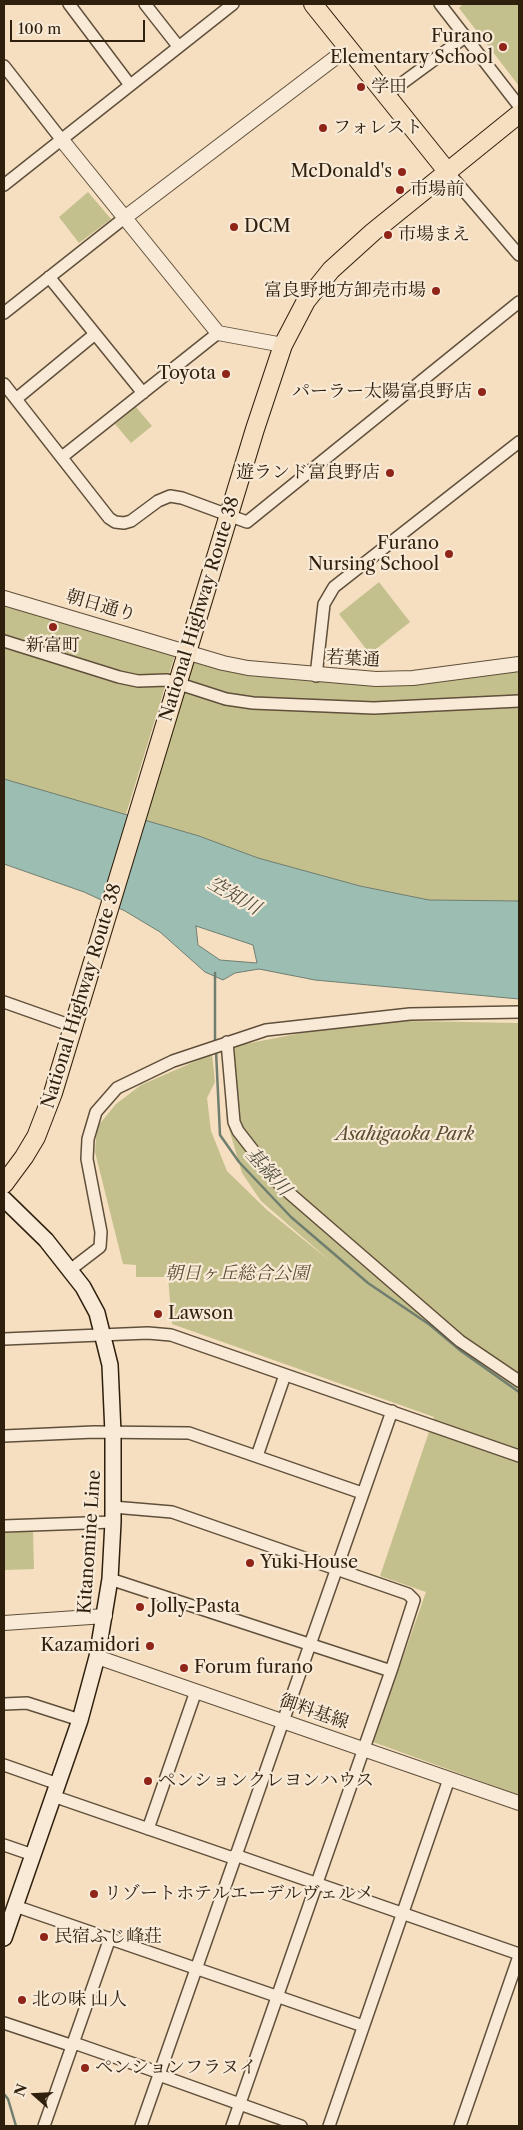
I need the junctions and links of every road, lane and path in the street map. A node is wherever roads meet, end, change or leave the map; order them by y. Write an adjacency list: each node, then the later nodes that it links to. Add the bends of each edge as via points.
1 (69, 4): 10 (street)
2 (145, 4): 7 (street)
3 (233, 4): 7 (street)
4 (313, 4): 8 (highway)
5 (440, 4): 6 (street)
6 (465, 37): 11 (street); 12 (street)
7 (178, 46): 10 (street)
8 (348, 48): 11 (highway); 17 (street)
9 (4, 66): 14 (street)
10 (130, 85): 14 (street)
11 (386, 95): 15 (highway)
12 (519, 106)
13 (519, 114): 15 (highway, National Highway Route 38)
14 (61, 139): 16 (street); 17 (street)
15 (447, 171): 19 (street); 26 (highway, National Highway Route 38, via 331,270 306,301)
16 (6, 178)
17 (123, 219): 21 (street); 24 (street)
18 (519, 236): 19 (street)
19 (510, 243): 20 (street)
20 (519, 255)
21 (49, 278): 23 (street); 25 (street)
22 (519, 302): 32 (street, via 247,522)
23 (4, 313)
24 (218, 333): 26 (street); 28 (street)
25 (95, 334): 28 (street); 29 (street)
26 (283, 345): 32 (highway, National Highway Route 38)
27 (4, 384): 29 (street)
28 (143, 393): 31 (street)
29 (16, 399): 31 (street)
30 (519, 442): 37 (street, via 334,587 324,604)
31 (62, 457): 32 (street, via 115,522 131,521 158,500 170,496)
32 (229, 516): 35 (highway, National Highway Route 38)
33 (4, 598): 35 (street, 朝日通り)
34 (4, 640): 38 (street, via 118,677 138,681 167,680)
35 (187, 651): 37 (street, 若葉通, via 248,668); 38 (highway, National Highway Route 38)
36 (519, 664): 37 (street, 若葉通, via 412,678)
37 (316, 676)
38 (176, 687): 39 (street, via 244,702 311,706 374,708); 42 (highway, National Highway Route 38)
39 (519, 701)
40 (4, 1002): 42 (street)
41 (519, 1012): 43 (street, via 410,1014 266,1030)
42 (74, 1019): 44 (highway, National Highway Route 38, via 44,1118 24,1157)
43 (227, 1042): 46 (street, via 173,1061 117,1088 96,1112 88,1139 87,1159 102,1239 100,1247); 50 (street, via 234,1122 280,1185 460,1341)
44 (4, 1184)
45 (4, 1199): 46 (main road, Kitanomine Line, via 46,1240)
46 (70, 1270): 47 (main road, Kitanomine Line, via 91,1300)
47 (104, 1334): 48 (street); 49 (street, via 148,1332 171,1335); 52 (main road, Kitanomine Line, via 111,1372)
48 (4, 1338)
49 (285, 1375): 51 (street); 54 (street)
50 (519, 1380)
51 (392, 1411): 55 (street); 56 (street)
52 (114, 1433): 53 (street); 54 (street, via 189,1433); 57 (main road, Kitanomine Line)
53 (4, 1436)
54 (257, 1456): 56 (street)
55 (519, 1456)
56 (362, 1492): 59 (street)
57 (113, 1515): 58 (street); 59 (street, via 172,1512); 60 (main road, Kitanomine Line)
58 (4, 1526)
59 (336, 1568): 63 (street); 65 (street, via 408,1594 414,1600)
60 (110, 1578): 61 (main road, Kitanomine Line); 63 (street)
61 (105, 1616): 62 (street); 64 (main road, Kitanomine Line)
62 (4, 1623)
63 (310, 1643): 65 (street); 69 (street)
64 (97, 1657): 66 (street, 御料基線); 68 (main road, Kitanomine Line)
65 (391, 1672): 70 (street)
66 (196, 1691): 69 (street, 御料基線); 75 (street)
67 (4, 1704): 68 (street, via 27,1703)
68 (80, 1720): 73 (main road, Kitanomine Line)
69 (283, 1721): 70 (street, 御料基線); 78 (street)
70 (364, 1749): 72 (street, 御料基線); 79 (street)
71 (4, 1765): 73 (street)
72 (449, 1779): 74 (street, 御料基線); 81 (street)
73 (56, 1790): 75 (street); 77 (main road, Kitanomine Line)
74 (519, 1803)
75 (148, 1829): 78 (street)
76 (4, 1845): 77 (street)
77 (33, 1855): 80 (main road, Kitanomine Line)
78 (234, 1857): 79 (street); 85 (street)
79 (317, 1884): 81 (street); 86 (street)
80 (15, 1906): 82 (main road, Kitanomine Line); 83 (street)
81 (403, 1914): 84 (street); 88 (street)
82 (4, 1938)
83 (110, 1938): 85 (street); 89 (street)
84 (519, 1955): 97 (street)
85 (196, 1968): 86 (street); 90 (street)
86 (278, 1997): 88 (street); 91 (street)
87 (4, 2023): 89 (street)
88 (363, 2026): 96 (street)
89 (73, 2045): 90 (street); 92 (street)
90 (159, 2074): 91 (street); 93 (street)
91 (239, 2105): 94 (street); 95 (street)
92 (44, 2126)
93 (141, 2126)
94 (232, 2126)
95 (301, 2126)
96 (329, 2126)
97 (460, 2126)

